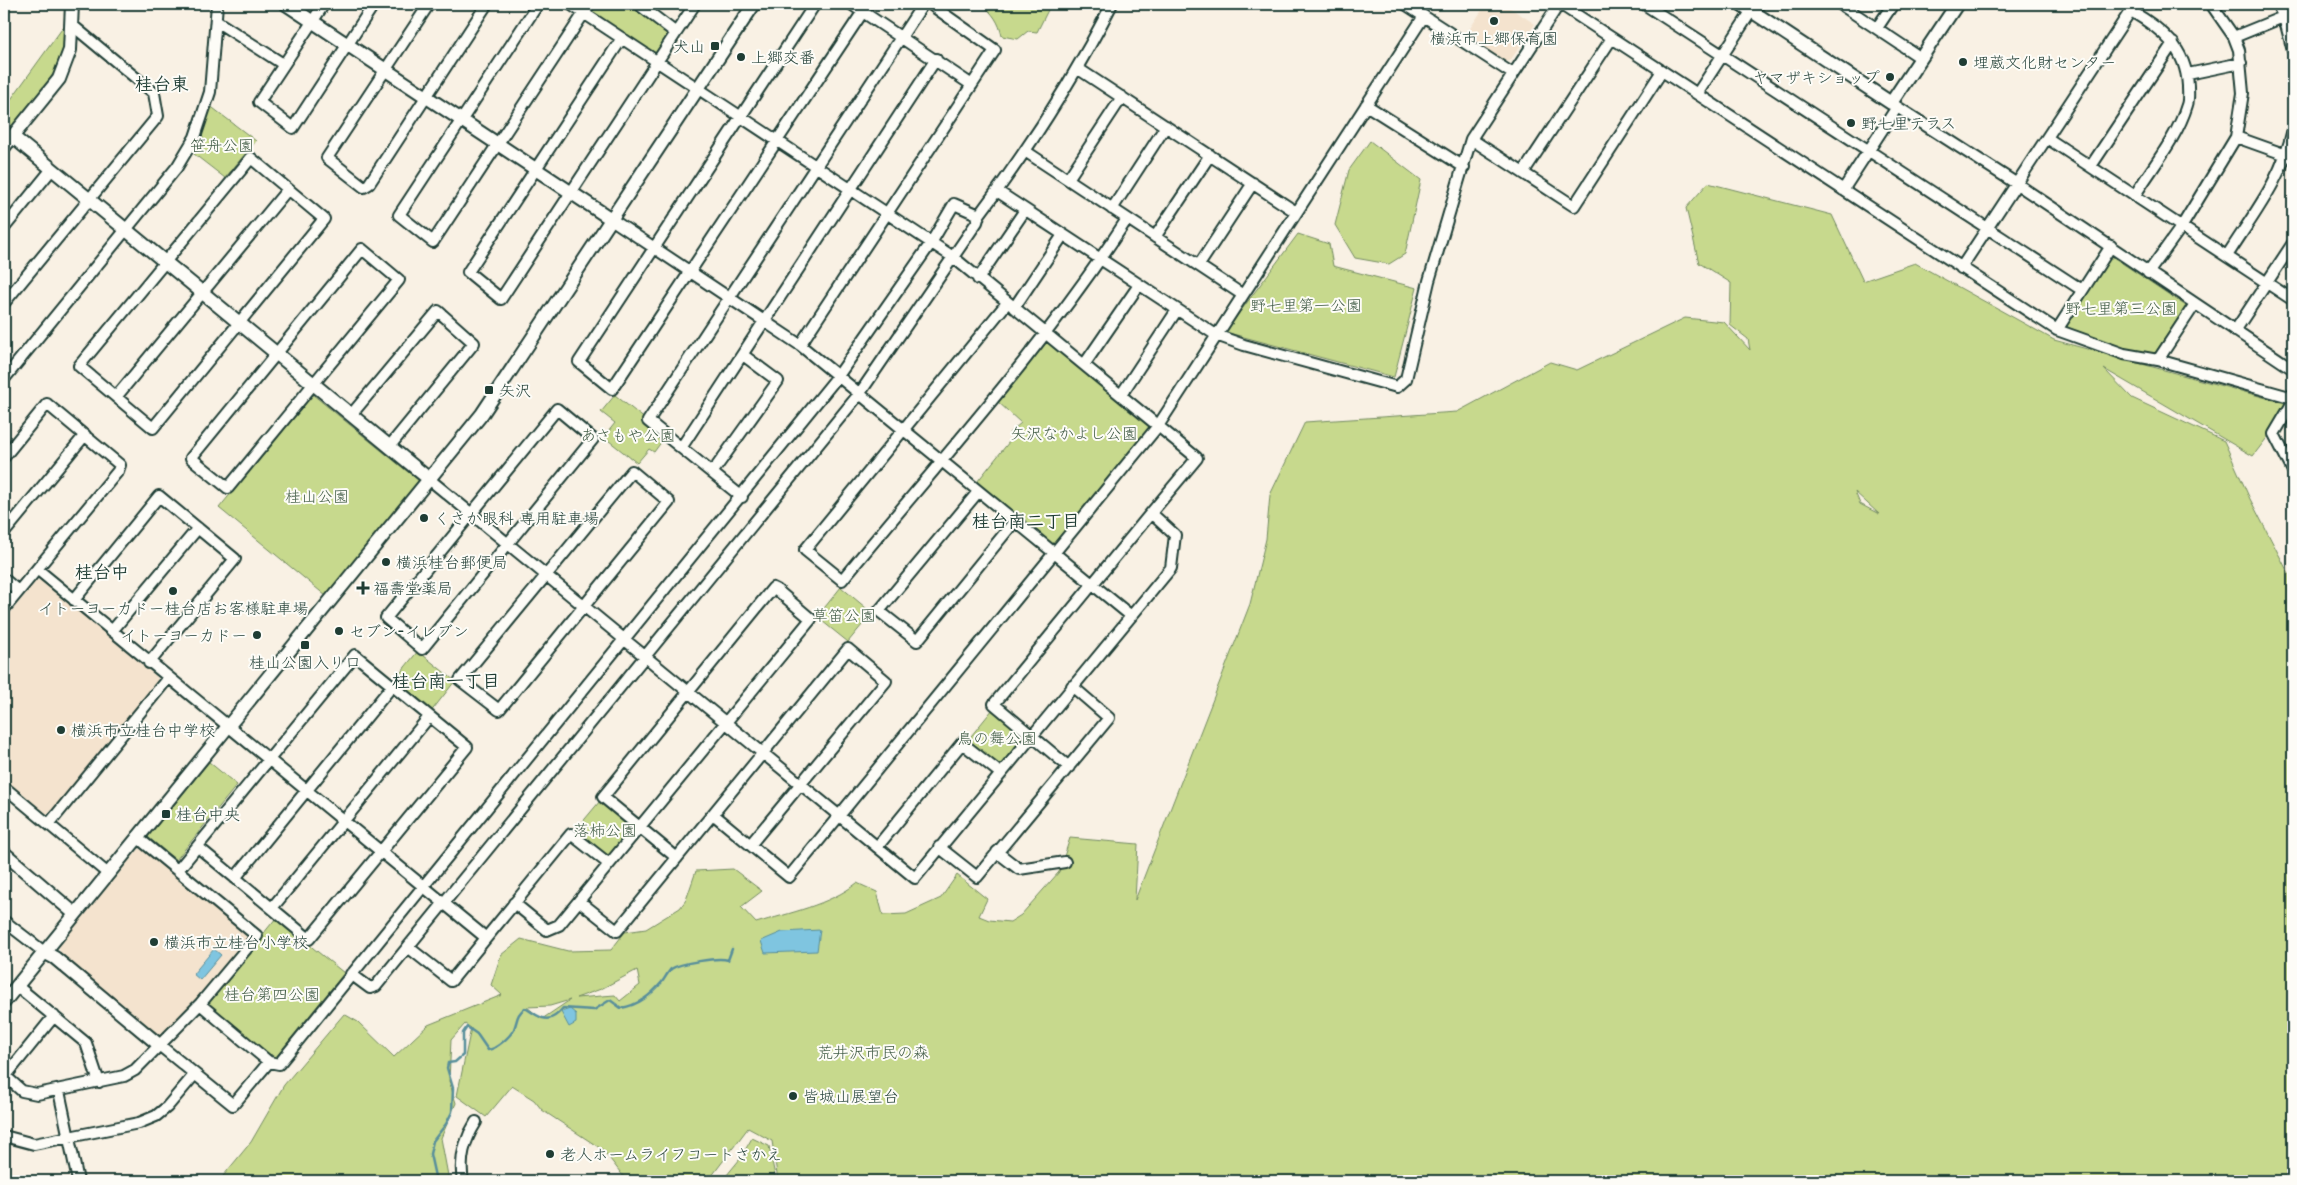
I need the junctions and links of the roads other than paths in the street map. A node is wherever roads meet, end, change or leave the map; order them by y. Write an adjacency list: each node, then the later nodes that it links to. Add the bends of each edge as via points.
1 (72, 4): 35 (street)
2 (217, 4): 33 (street)
3 (286, 4): 34 (street)
4 (324, 4): 34 (street)
5 (374, 4): 43 (street)
6 (428, 4): 52 (street)
7 (487, 4): 59 (street)
8 (538, 4): 64 (street)
9 (570, 4): 30 (street)
10 (590, 4): 30 (street)
11 (695, 4): 37 (street)
12 (754, 4): 57 (street)
13 (815, 4): 63 (street)
14 (851, 4): 28 (street)
15 (923, 4): 38 (street)
16 (930, 4): 56 (street, via 996,50)
17 (1112, 4): 51 (street)
18 (1406, 4): 32 (street)
19 (1560, 4): 41 (street); 54 (street)
20 (1644, 4): 45 (street)
21 (1840, 4): 36 (street)
22 (1893, 4): 36 (street)
23 (1956, 4): 46 (street)
24 (2211, 4): 39 (street)
25 (2277, 4): 31 (street)
26 (641, 5): 37 (street)
27 (1749, 6): 45 (street); 62 (street)
28 (865, 8): 38 (street); 71 (street)
29 (2133, 8): 42 (street); 69 (street)
30 (584, 13): 40 (street); 72 (street)
31 (2289, 15): 39 (street); 44 (street)
32 (1424, 16): 54 (street); 61 (street)
33 (216, 21): 50 (street); 104 (street, via 210,92 195,136 177,167)
34 (312, 22): 43 (street); 50 (street)
35 (72, 25): 67 (street, via 66,64 59,79); 93 (street, via 154,93 158,116)
36 (1877, 28): 46 (street)
37 (676, 33): 48 (street)
38 (902, 36): 47 (street); 78 (street)
39 (2234, 37): 49 (street)
40 (622, 38): 48 (street); 82 (street)
41 (1612, 38): 53 (street); 83 (street)
42 (2173, 43): 55 (street); 79 (street)
43 (347, 45): 50 (street, via 293,128 259,102); 52 (street)
44 (2293, 51)
45 (1722, 55): 58 (street); 75 (street)
46 (1921, 58): 62 (street)
47 (936, 60): 56 (street); 88 (street)
48 (658, 61): 57 (street); 91 (street)
49 (2241, 63): 55 (street); 68 (street, via 2243,93)
50 (283, 64)
51 (1077, 68): 60 (street); 74 (street)
52 (385, 70): 59 (street); 59 (street, via 327,158 364,187)
53 (1662, 71): 58 (street); 83 (street, via 1574,206)
54 (1513, 74): 70 (street)
55 (2188, 74): 92 (street, via 2188,103 2179,125)
56 (972, 84): 97 (street)
57 (698, 88): 63 (street); 100 (street)
58 (1697, 94): 89 (street)
59 (426, 97): 64 (street)
60 (1122, 97): 65 (street); 84 (street)
61 (1366, 104): 80 (street); 96 (street)
62 (1894, 105): 75 (street); 86 (street)
63 (741, 116): 71 (street); 110 (street)
64 (461, 120): 72 (street); 72 (street, via 398,215 433,242)
65 (1166, 126): 76 (street); 94 (street)
66 (2293, 129): 77 (street)
67 (8, 133): 73 (street); 81 (street)
68 (2236, 137): 77 (street); 101 (street)
69 (2047, 138): 79 (street); 86 (street)
70 (1471, 139): 80 (street); 83 (street)
71 (777, 140): 78 (street); 117 (street)
72 (497, 144): 82 (street)
73 (4, 147)
74 (1025, 151): 84 (street); 90 (street)
75 (1869, 151): 89 (street); 103 (street)
76 (1210, 155): 85 (street); 106 (street)
77 (2290, 156): 111 (street)
78 (816, 166): 88 (street); 125 (street)
79 (2091, 166): 92 (street)
80 (1464, 167): 136 (street, via 1428,281 1406,379 1397,387)
81 (52, 169): 93 (street); 102 (street)
82 (536, 170): 91 (street); 91 (street, via 468,272 501,300)
83 (1523, 173)
84 (1068, 179): 94 (street)
85 (1253, 183): 96 (street); 115 (street)
86 (2017, 184): 103 (street); 109 (street)
87 (288, 189): 114 (street, via 251,158); 123 (street); 132 (street, via 324,219)
88 (851, 189): 97 (street); 131 (street)
89 (1843, 190): 116 (street)
90 (997, 191): 95 (street); 98 (street)
91 (572, 194): 100 (street)
92 (2135, 195): 101 (street)
93 (89, 200): 104 (street); 127 (street)
94 (1112, 209): 99 (street)
95 (1025, 210): 105 (street); 119 (street)
96 (1296, 212): 124 (street)
97 (888, 213): 107 (street); 137 (street)
98 (979, 214): 107 (street, via 954,204); 112 (street)
99 (1127, 219): 106 (street); 113 (street)
100 (610, 220): 110 (street); 161 (street, via 482,414)
101 (2182, 226): 111 (street); 118 (street)
102 (4, 228)
103 (1987, 229): 116 (street); 122 (street)
104 (126, 230): 114 (street); 144 (street)
105 (1063, 235): 113 (street); 129 (street)
106 (1155, 237): 115 (street)
107 (931, 243): 112 (street); 143 (street)
108 (2293, 243): 120 (street)
109 (2111, 246): 118 (street); 122 (street)
110 (653, 248): 117 (street); 117 (street, via 579,362 612,389)
111 (2227, 256): 120 (street)
112 (953, 257): 119 (street); 146 (street)
113 (1101, 260): 121 (street); 135 (street)
114 (164, 262): 123 (street); 148 (street, via 78,366)
115 (1199, 265): 124 (street)
116 (1961, 268): 133 (street)
117 (690, 272): 125 (street)
118 (2148, 273): 128 (street)
119 (978, 279): 129 (street)
120 (2268, 284): 126 (street); 134 (street)
121 (1139, 285): 130 (street); 141 (street)
122 (2082, 290): 133 (street)
123 (202, 293): 132 (street); 148 (street)
124 (1243, 295): 136 (street)
125 (729, 297): 131 (street); 156 (street, via 648,421)
126 (2293, 300)
127 (4, 303)
128 (2195, 304): 134 (street); 140 (street)
129 (1011, 306): 135 (street); 153 (street)
130 (1177, 310): 136 (street); 147 (street)
131 (764, 321): 137 (street); 139 (street)
132 (238, 323): 138 (street); 148 (street, via 153,428)
133 (2057, 330): 140 (street, via 2124,354)
134 (2235, 331): 142 (street)
135 (1044, 333): 141 (street); 158 (street)
136 (1216, 335): 152 (street)
137 (800, 345): 143 (street)
138 (276, 354): 145 (street); 145 (street, via 362,249 399,280); 145 (street, via 190,458 228,488)
139 (743, 355): 156 (street); 160 (street, via 778,381)
140 (2158, 360): 149 (street)
141 (1084, 365): 147 (street)
142 (2293, 369)
143 (838, 376): 146 (street); 163 (street)
144 (4, 379)
145 (314, 384): 151 (street)
146 (860, 393): 153 (street); 182 (street)
147 (1121, 395): 152 (street)
148 (116, 397)
149 (2293, 398)
150 (2293, 402): 159 (street, via 2274,434)
151 (351, 415): 155 (street); 155 (street, via 438,312 474,343)
152 (1158, 426): 164 (street, via 1197,458); 170 (street)
153 (904, 430): 158 (street); 158 (street, via 805,550 842,580)
154 (85, 435): 157 (street, via 47,404); 168 (street); 171 (street, via 120,465 118,472)
155 (389, 447): 161 (street)
156 (681, 448): 160 (street)
157 (4, 457)
158 (941, 460): 162 (street)
159 (2293, 471)
160 (712, 473): 163 (street)
161 (429, 480): 165 (street); 190 (street)
162 (978, 492): 166 (street); 166 (street, via 879,611 917,641)
163 (742, 497): 181 (street)
164 (1151, 513): 174 (street); 179 (street, via 1175,534 1171,568)
165 (471, 514): 169 (street); 169 (street, via 386,618 422,649); 169 (street, via 557,409 593,439)
166 (1014, 522): 170 (street)
167 (198, 528): 176 (street, via 159,496); 180 (street); 183 (street, via 235,559)
168 (4, 533)
169 (509, 545): 172 (street)
170 (1054, 554): 174 (street); 200 (street)
171 (37, 569): 175 (street); 176 (street)
172 (546, 576): 177 (street); 177 (street, via 460,680 499,710); 177 (street, via 632,471 669,502)
173 (4, 579): 175 (street)
174 (1092, 584): 179 (street); 191 (street, via 994,704)
175 (18, 592): 178 (street)
176 (74, 600): 180 (street)
177 (583, 606): 181 (street)
178 (4, 609)
179 (1130, 615): 186 (street)
180 (112, 632): 183 (street)
181 (625, 640): 182 (street); 218 (street)
182 (646, 658): 187 (street); 221 (street)
183 (149, 664): 184 (street)
184 (168, 678): 190 (street); 202 (street)
185 (392, 686): 188 (street); 193 (street, via 355,655); 198 (street)
186 (1072, 686): 191 (street); 194 (street, via 1109,718)
187 (687, 692): 189 (street); 189 (street, via 773,588 777,590 812,619); 203 (street, via 603,796)
188 (429, 717): 201 (street); 211 (street, via 467,747)
189 (725, 723): 192 (street); 203 (street)
190 (228, 726): 193 (street); 204 (street)
191 (1030, 736): 194 (street); 195 (street)
192 (762, 754): 196 (street); 196 (street, via 848,649 886,681); 199 (street)
193 (268, 760): 198 (street); 206 (street)
194 (1068, 767): 209 (street)
195 (1000, 773): 207 (street, via 962,743); 208 (street)
196 (800, 784): 200 (street); 205 (street)
197 (4, 787): 202 (street)
198 (305, 792): 201 (street); 217 (street)
199 (713, 814): 205 (street); 212 (street)
200 (839, 816): 205 (street, via 789,877); 207 (street)
201 (343, 822): 211 (street); 222 (street)
202 (49, 824): 216 (street)
203 (639, 826): 212 (street); 214 (street)
204 (137, 836): 215 (street); 216 (street)
205 (750, 846)
206 (198, 847): 215 (street); 217 (street)
207 (876, 847): 208 (street, via 915,878)
208 (939, 847): 209 (street, via 977,877)
209 (997, 852): 213 (street, via 1018,869)
210 (4, 853): 223 (street)
211 (381, 853): 218 (street); 222 (street, via 309,939)
212 (677, 858): 219 (street, via 617,930)
213 (1065, 862)
214 (608, 864): 219 (street); 220 (street, via 571,834)
215 (178, 870): 231 (street, via 257,936)
216 (107, 872): 223 (street)
217 (235, 878): 222 (street)
218 (422, 886): 221 (street); 228 (street)
219 (579, 901): 220 (street, via 559,925 547,930)
220 (514, 903): 225 (street)
221 (444, 904): 225 (street); 226 (street)
222 (272, 908)
223 (75, 914): 227 (street)
224 (4, 920): 227 (street)
225 (485, 937): 226 (street, via 451,981)
226 (408, 947): 228 (street, via 376,986 370,988)
227 (44, 952): 229 (street); 233 (street)
228 (351, 974): 234 (street, via 279,1064)
229 (17, 986): 230 (street); 232 (street)
230 (4, 1002)
231 (200, 1004): 233 (street); 234 (street)
232 (54, 1016): 236 (street); 237 (street, via 86,1043)
233 (158, 1044): 235 (street); 237 (street, via 135,1070)
234 (269, 1062): 235 (street, via 233,1105)
235 (195, 1074): 241 (street, via 156,1116 139,1123)
236 (4, 1077): 238 (street, via 30,1094)
237 (99, 1082): 238 (street)
238 (59, 1091): 241 (street)
239 (476, 1122): 243 (street, via 463,1146)
240 (4, 1136): 241 (street, via 34,1144)
241 (70, 1138): 242 (street)
242 (78, 1181)
243 (464, 1181)

